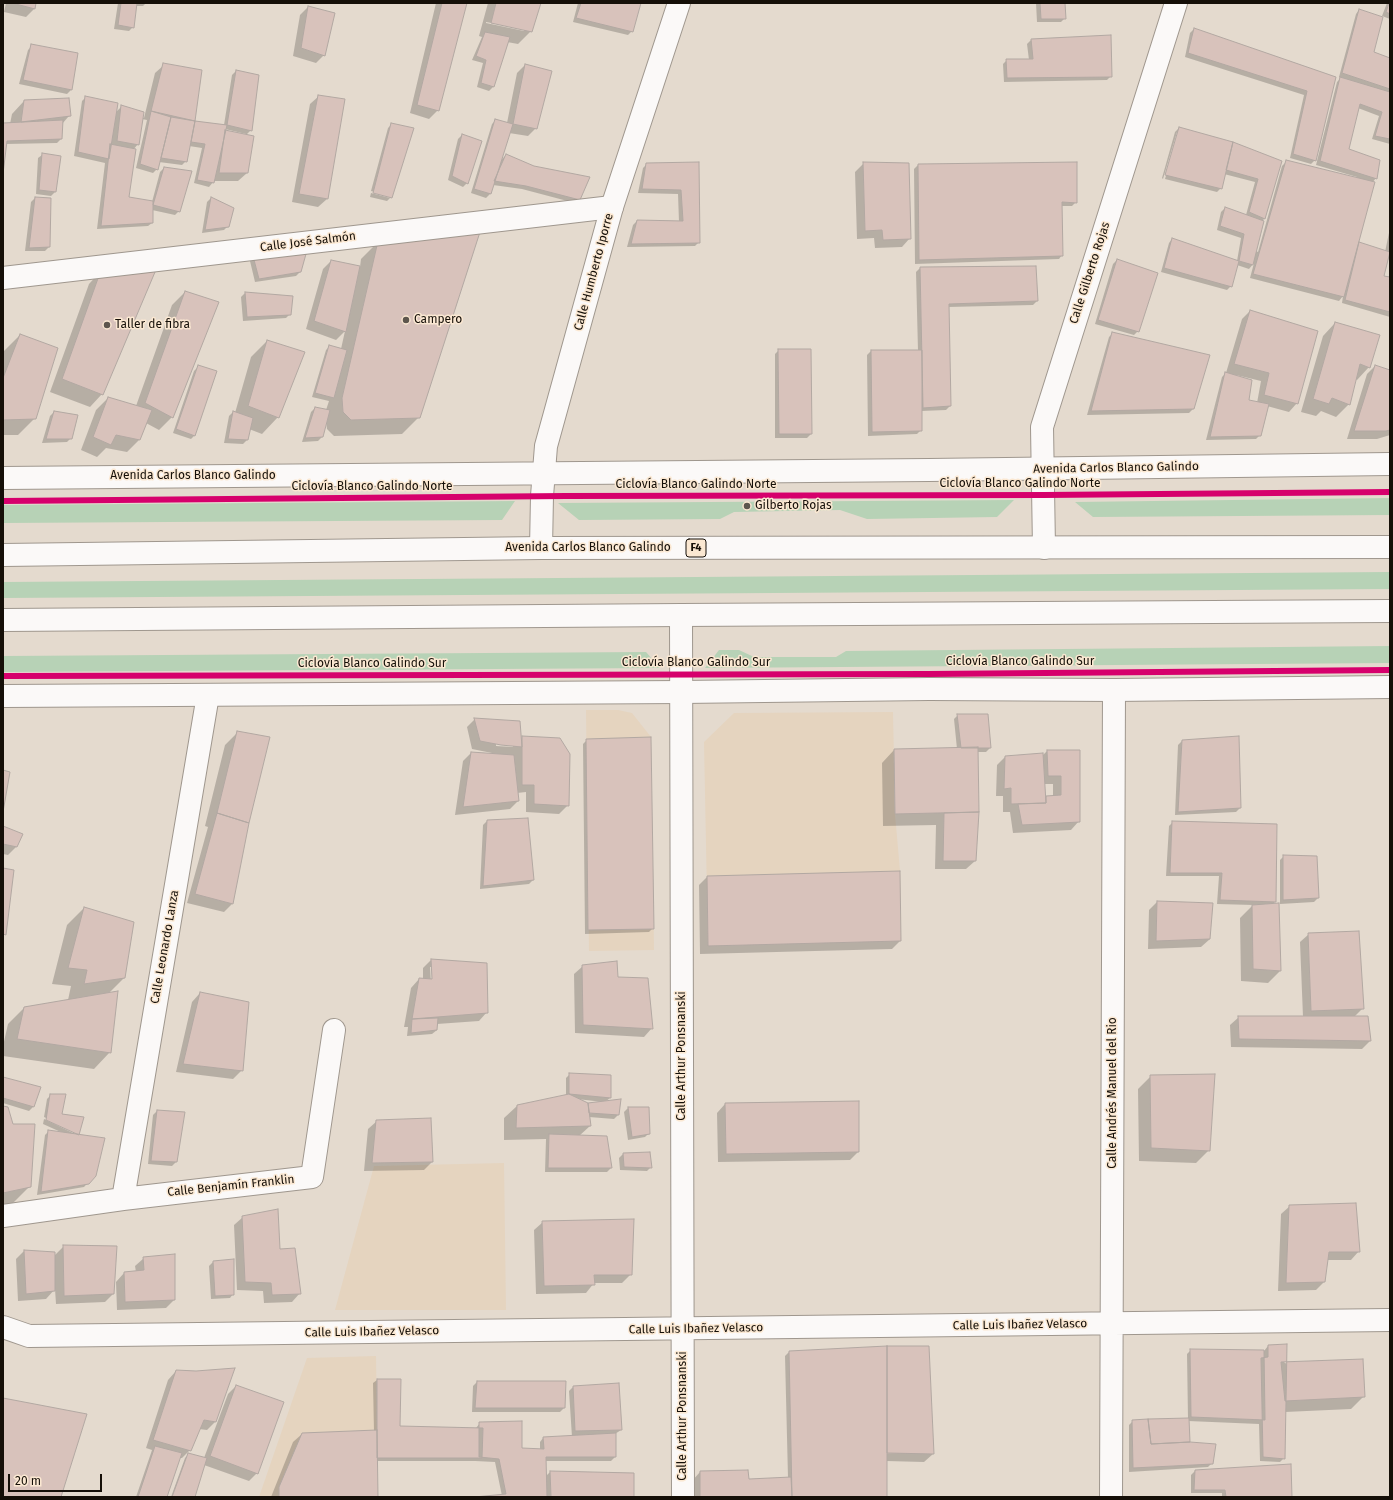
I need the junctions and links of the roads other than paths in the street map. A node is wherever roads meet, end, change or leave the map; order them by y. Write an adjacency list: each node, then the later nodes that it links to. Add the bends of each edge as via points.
1 (679, 3): 3 (main road, Calle Humberto Iporre)
2 (1176, 3): 6 (main road, Calle Gilberto Rojas, via 1042,427)
3 (612, 207): 4 (main road, Calle José Salmón); 7 (main road, Calle Humberto Iporre, via 546,446)
4 (3, 278)
5 (1390, 464): 6 (main road, Avenida Carlos Blanco Galindo)
6 (1043, 469): 7 (main road, Avenida Carlos Blanco Galindo); 11 (main road, Calle Gilberto Rojas)
7 (543, 474): 8 (main road, Avenida Carlos Blanco Galindo); 10 (main road, Calle Humberto Iporre)
8 (3, 478)
9 (1390, 547): 11 (main road, Avenida Carlos Blanco Galindo / F4)
10 (541, 548): 11 (main road, Avenida Carlos Blanco Galindo / F4); 12 (main road, Avenida Carlos Blanco Galindo / F4)
11 (1044, 548)
12 (3, 555)
13 (1390, 611): 14 (main road)
14 (682, 615): 15 (main road); 18 (main road, Calle Arthur Ponsnanski)
15 (3, 620)
16 (1390, 687): 17 (main road)
17 (1114, 690): 18 (main road); 25 (main road, Calle Andrés Manuel del Rio)
18 (682, 692): 19 (main road); 27 (main road, Calle Arthur Ponsnanski)
19 (208, 695): 20 (main road); 22 (main road, Calle Leonardo Lanza)
20 (3, 696)
21 (334, 1030): 22 (main road, Calle Benjamín Franklin, via 312,1177)
22 (123, 1199): 23 (main road, Calle Benjamín Franklin)
23 (3, 1216)
24 (1390, 1320): 25 (main road, Calle Luis Ibañez Velasco)
25 (1112, 1323): 27 (main road, Calle Luis Ibañez Velasco); 29 (main road, Calle Andrés Manuel del Rio)
26 (3, 1327): 27 (main road, Calle Luis Ibañez Velasco, via 29,1336)
27 (682, 1329): 28 (main road, Calle Arthur Ponsnanski)
28 (683, 1497)
29 (1111, 1497)

